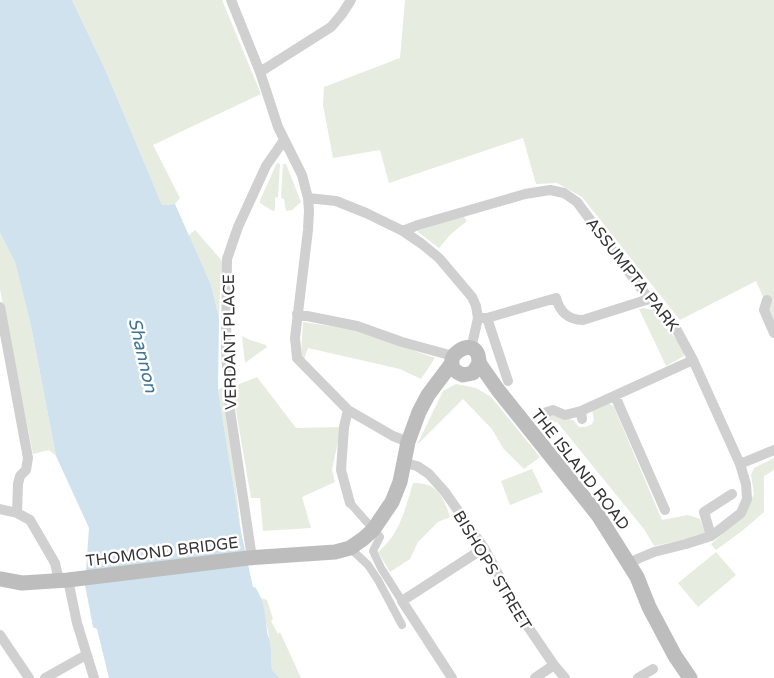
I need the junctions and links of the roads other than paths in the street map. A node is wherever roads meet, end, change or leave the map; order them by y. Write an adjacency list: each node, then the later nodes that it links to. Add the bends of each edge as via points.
1 (231, 0): 3 (street)
2 (351, 0): 3 (street, via 331,27)
3 (260, 72): 4 (street)
4 (284, 140): 5 (street, via 302,175); 33 (street, VERDANT PLACE, via 266,166 227,259 228,374 233,438)
5 (308, 198): 6 (street, via 336,201); 10 (street, via 308,230)
6 (403, 231): 7 (street, ASSUMPTA PARK, via 526,194 550,190 564,192 578,202); 11 (street, via 439,258 472,297)
7 (650, 299): 11 (street, via 584,320 566,316 558,307 556,298); 14 (street, ASSUMPTA PARK, via 674,325)
8 (767, 300): 12 (street, via 764,310)
9 (0, 307): 28 (street, via 28,458 18,484)
10 (296, 314): 15 (street, via 357,326); 18 (street, via 297,358)
11 (482, 318): 13 (street); 16 (street)
12 (774, 333)
13 (471, 349): 15 (main road, THE ISLAND ROAD, via 478,355)
14 (693, 360): 17 (street); 23 (street, ASSUMPTA PARK)
15 (463, 366): 16 (main road, THE ISLAND ROAD); 20 (main road, via 438,380 419,412)
16 (503, 386): 34 (main road, THE ISLAND ROAD, via 598,515)
17 (615, 396): 19 (street, via 582,415 564,416 553,410); 27 (street)
18 (348, 410): 20 (street); 25 (street, via 341,470)
19 (544, 413)
20 (408, 442): 22 (main road)
21 (774, 450): 23 (street)
22 (405, 463): 29 (main road, via 392,502); 32 (street, BISHOPS STREET, via 417,466 434,480)
23 (740, 464): 30 (street, ASSUMPTA PARK, via 747,499 740,513)
24 (732, 494): 30 (street, via 700,513)
25 (350, 503): 29 (street)
26 (0, 510): 28 (street)
27 (665, 510)
28 (17, 513): 36 (street, via 30,520)
29 (373, 530): 31 (main road); 37 (street, via 380,538 373,551)
30 (711, 536): 34 (street, ASSUMPTA PARK)
31 (350, 548): 33 (main road, THOMOND BRIDGE); 38 (street, via 368,565)
32 (484, 548): 37 (street); 41 (street, BISHOPS STREET, via 522,618)
33 (250, 558): 36 (main road, THOMOND BRIDGE)
34 (628, 562): 50 (main road, THE ISLAND ROAD, via 649,608)
35 (0, 579): 36 (main road, THOMOND BRIDGE, via 22,583)
36 (68, 580): 40 (street)
37 (402, 601): 46 (street)
38 (402, 625)
39 (0, 635): 43 (street)
40 (86, 654): 44 (street); 45 (street)
41 (554, 665): 47 (street); 48 (street, BISHOPS STREET)
42 (653, 669): 49 (street)
43 (29, 678)
44 (45, 678)
45 (94, 678)
46 (452, 678)
47 (535, 678)
48 (565, 678)
49 (638, 678)
50 (690, 678)

